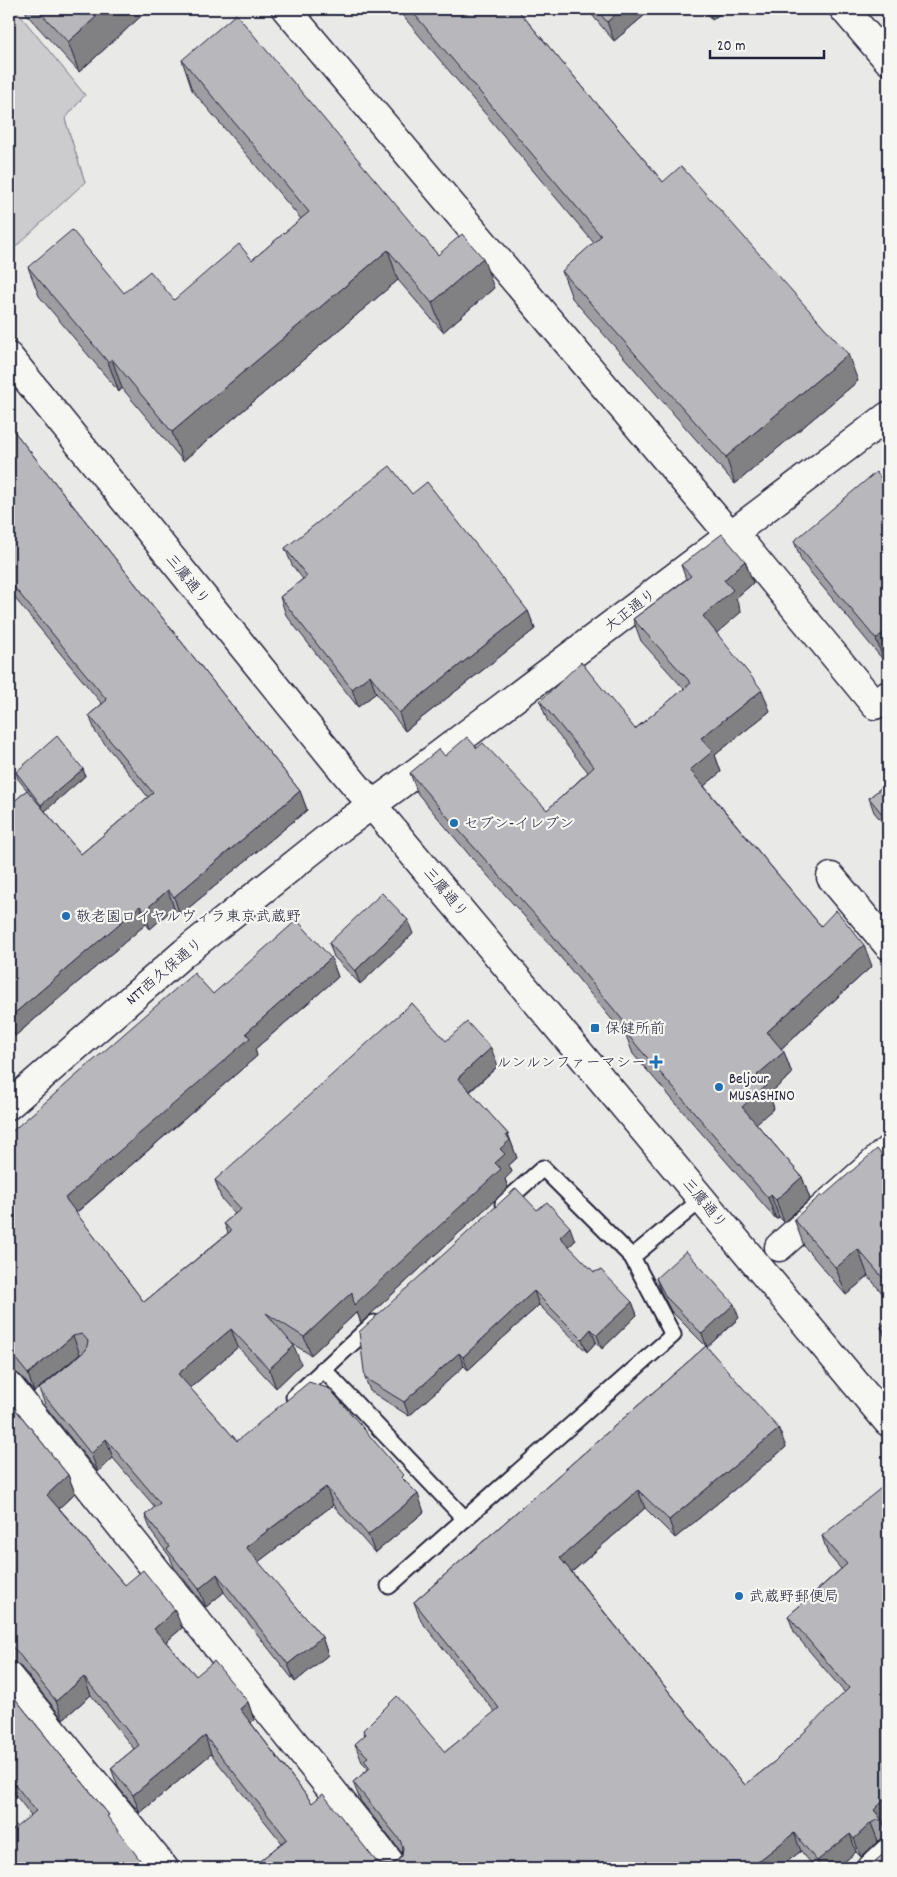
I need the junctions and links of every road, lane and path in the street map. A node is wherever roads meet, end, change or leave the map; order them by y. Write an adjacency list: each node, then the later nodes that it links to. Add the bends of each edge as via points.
1 (286, 9): 6 (street)
2 (844, 9): 3 (street)
3 (888, 60)
4 (9, 357): 8 (street, 三鷹通り)
5 (888, 416): 6 (street, 大正通り)
6 (731, 533): 7 (street, via 875,705); 8 (street, 大正通り)
7 (888, 695)
8 (371, 804): 11 (street, NTT西久保通り, via 184,952); 13 (street, 三鷹通り)
9 (831, 877): 10 (street)
10 (888, 946)
11 (9, 1105)
12 (888, 1150): 15 (street)
13 (702, 1199): 16 (lane); 21 (street, 三鷹通り)
14 (492, 1215): 16 (lane, via 543,1168)
15 (779, 1247)
16 (632, 1257): 22 (lane, via 673,1335)
17 (382, 1316): 18 (lane)
18 (323, 1369): 20 (lane); 22 (lane)
19 (9, 1386): 27 (street, via 36,1404)
20 (280, 1410)
21 (888, 1422)
22 (465, 1519): 23 (lane)
23 (389, 1586)
24 (9, 1677): 26 (street)
25 (888, 1853): 28 (street)
26 (164, 1868)
27 (394, 1868)
28 (872, 1868)

